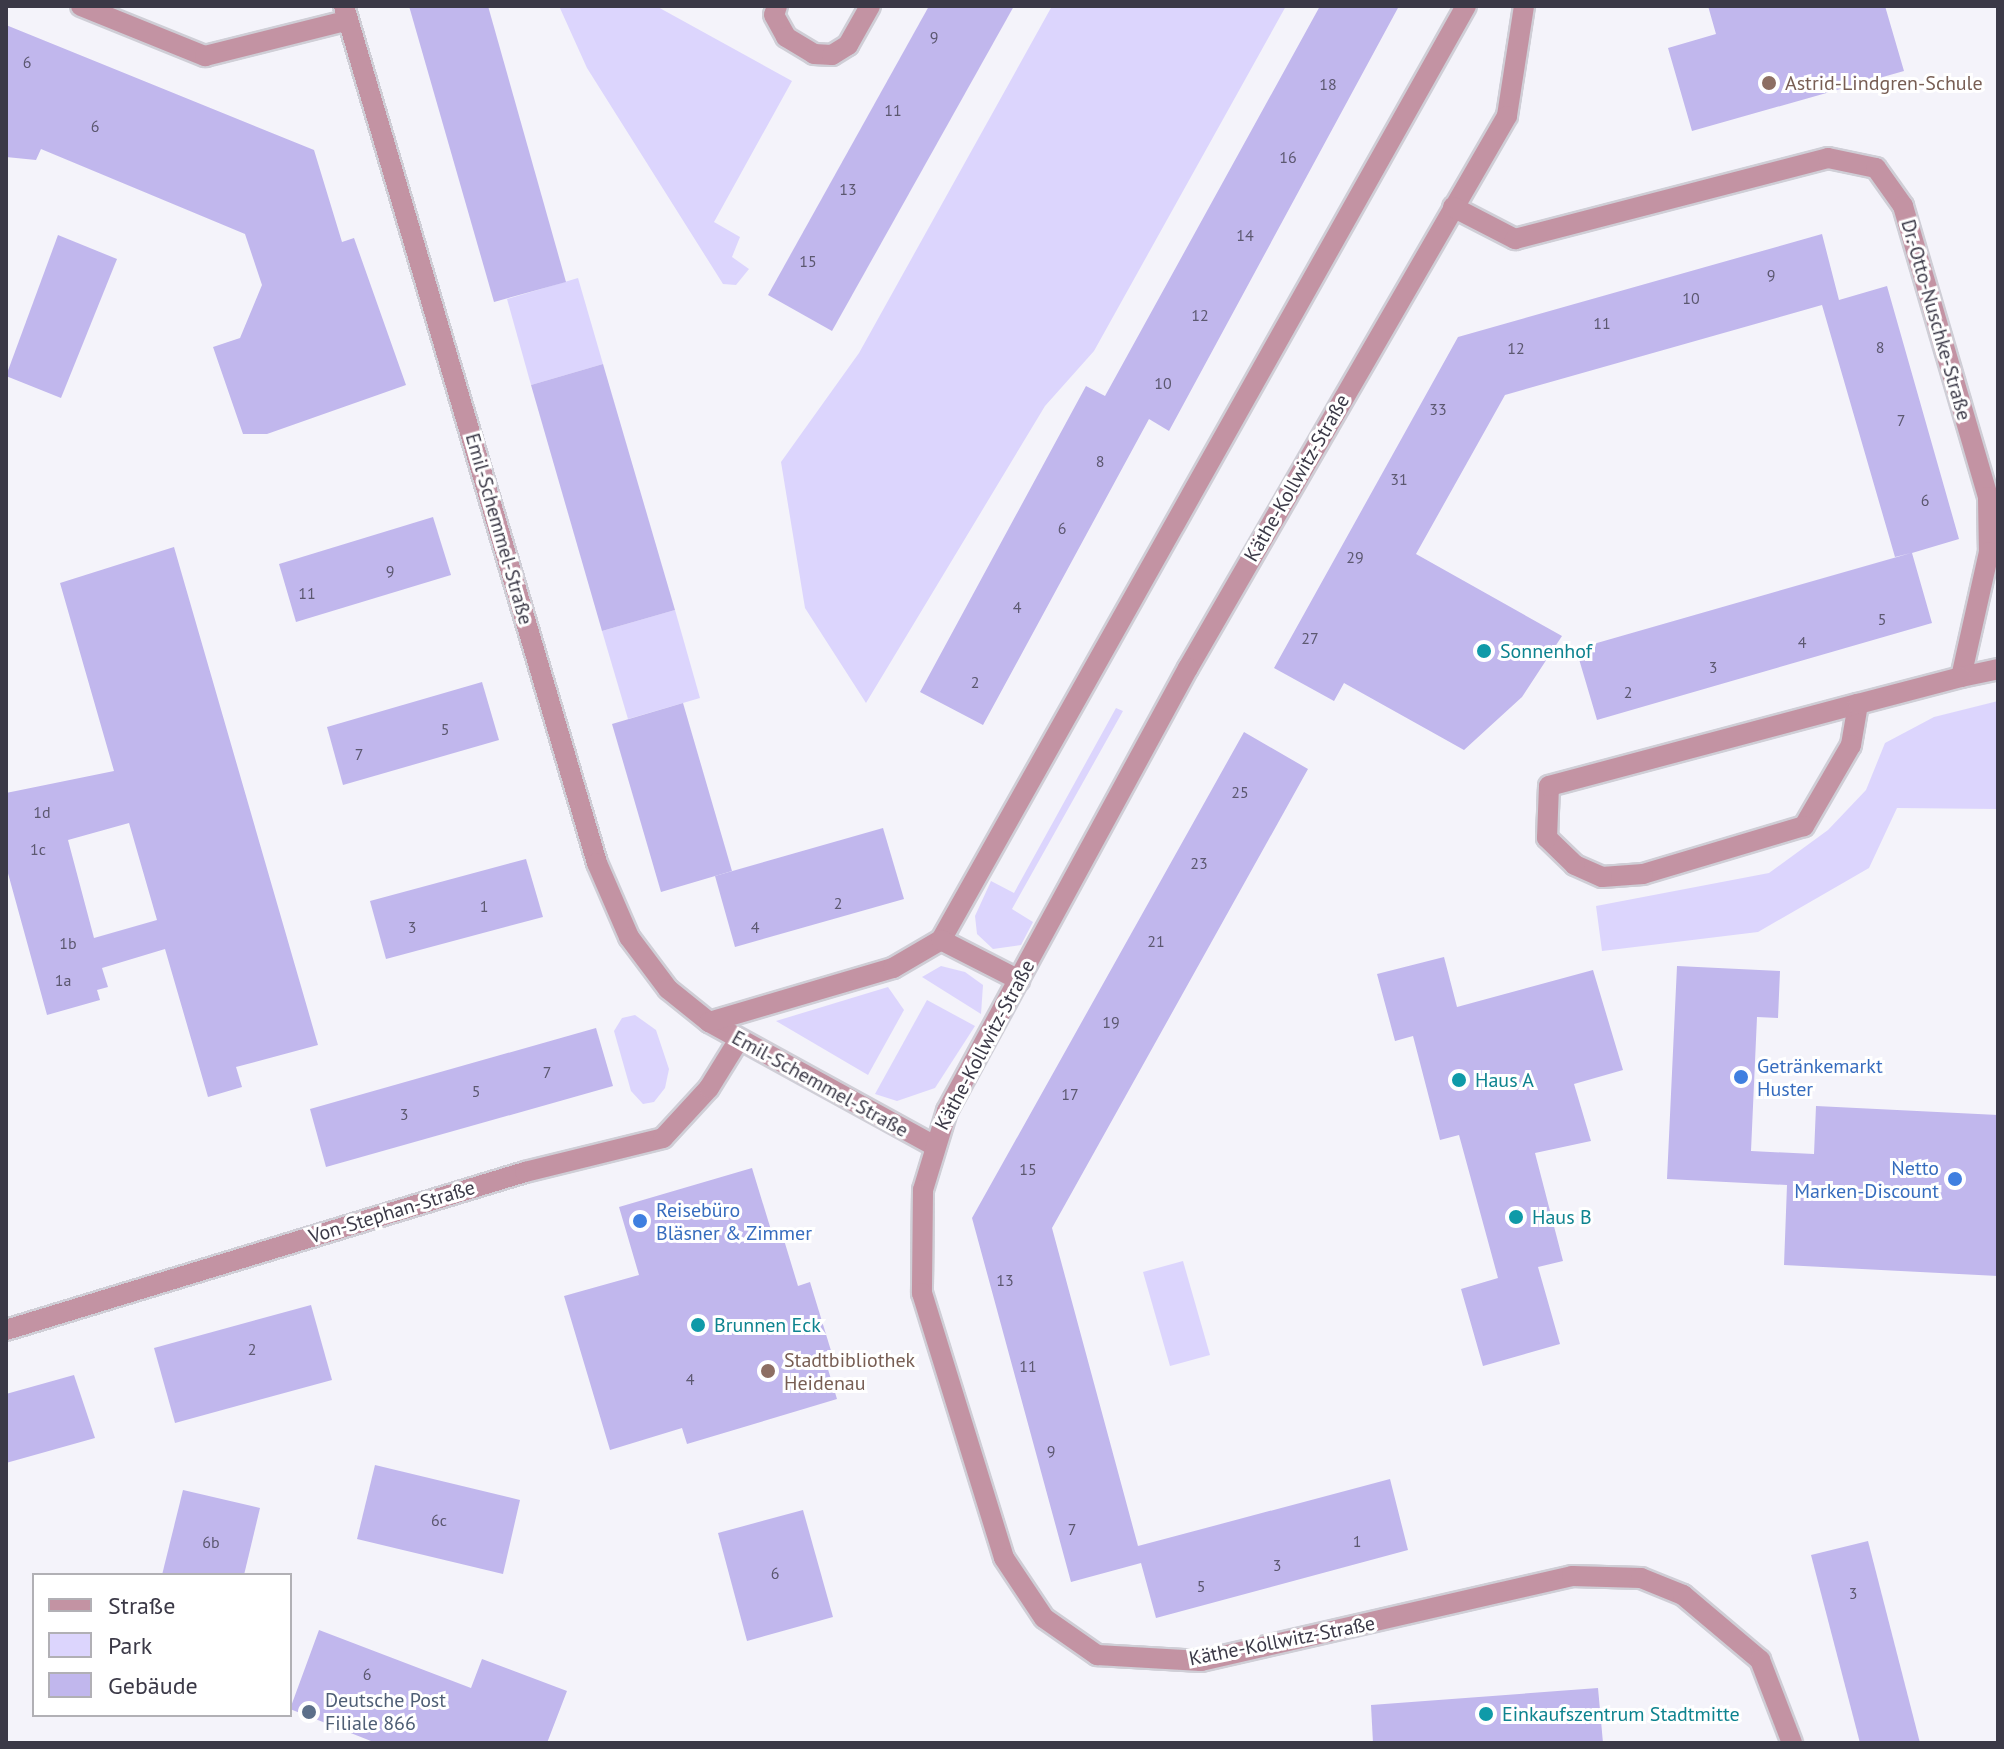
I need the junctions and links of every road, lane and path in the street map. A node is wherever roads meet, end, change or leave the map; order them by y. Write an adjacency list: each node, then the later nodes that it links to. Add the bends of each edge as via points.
1 (81, 6): 6 (street, via 205,56)
2 (777, 6): 3 (street, via 774,15 786,37 814,54 832,55 848,45)
3 (870, 6)
4 (1466, 6): 11 (street)
5 (1524, 6): 7 (street, Käthe-Kollwitz-Straße, via 1507,116)
6 (345, 14): 13 (street, Emil-Schemmel-Straße, via 597,863 629,937 668,989)
7 (1453, 207): 9 (street, Dr.-Otto-Nuschke-Straße, via 1515,239 1828,158 1876,168 1903,206 1988,497 1989,552); 12 (street, Käthe-Kollwitz-Straße, via 1188,668)
8 (1998, 669): 9 (street)
9 (1961, 677): 10 (street)
10 (1858, 704): 10 (street, via 1851,745 1804,826 1643,874 1602,877 1575,865 1547,838 1549,786)
11 (941, 940): 12 (street); 13 (street, Emil-Schemmel-Straße, via 893,968)
12 (1019, 980): 15 (street, Käthe-Kollwitz-Straße)
13 (709, 1022): 14 (street, Emil-Schemmel-Straße)
14 (738, 1041): 15 (street, Emil-Schemmel-Straße); 16 (street, Von-Stephan-Straße, via 709,1088 663,1138 525,1172)
15 (933, 1145): 17 (street, Käthe-Kollwitz-Straße, via 918,1250 934,1336 1004,1558 1044,1618 1078,1644 1097,1655 1201,1661 1572,1576 1641,1578 1683,1595 1760,1660)
16 (6, 1330)
17 (1792, 1743)

